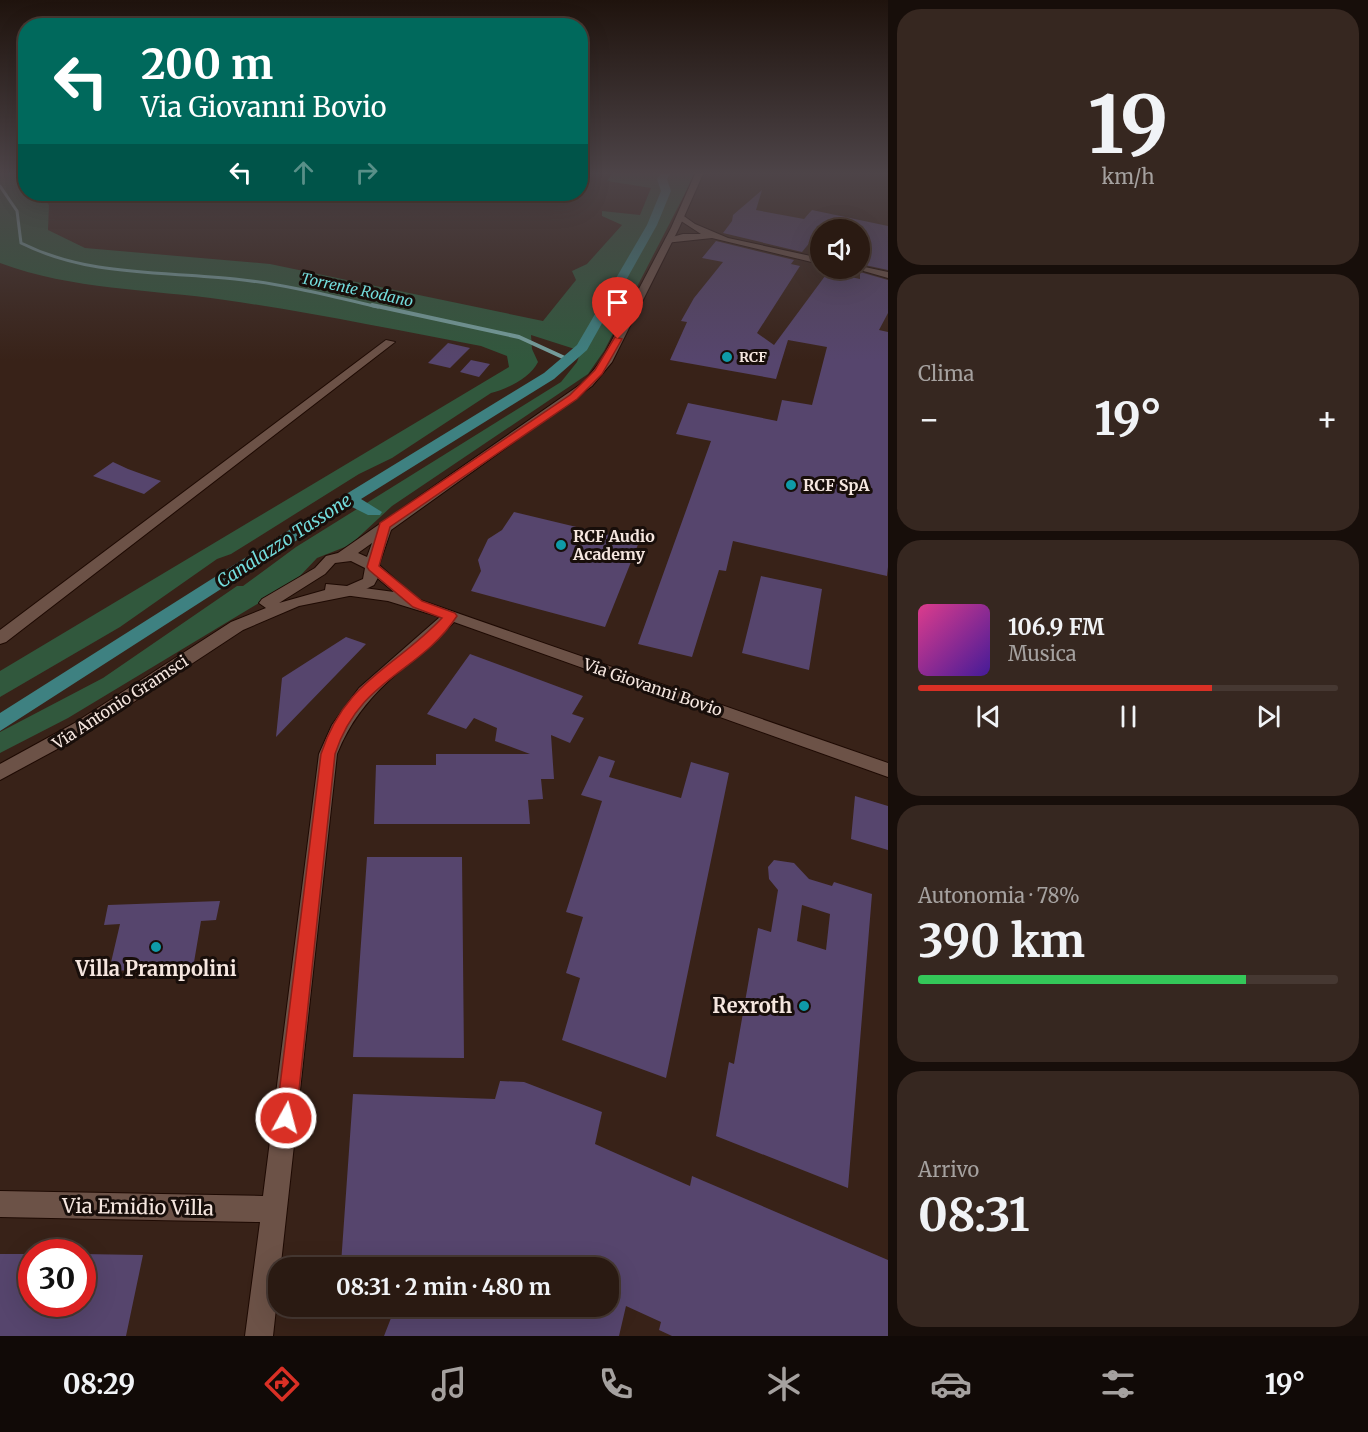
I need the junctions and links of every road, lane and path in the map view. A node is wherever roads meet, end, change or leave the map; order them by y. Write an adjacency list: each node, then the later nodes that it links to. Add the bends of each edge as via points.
1 (671, 236): 4 (street, Via Antonio Gramsci)
2 (683, 236): 4 (street)
3 (711, 236): 5 (street)
4 (668, 242): 9 (street, Via Antonio Gramsci, via 606,362 588,384)
5 (810, 259)
6 (870, 271): 7 (street)
7 (888, 275)
8 (390, 342): 17 (street)
9 (385, 526): 10 (street, Via Antonio Gramsci); 11 (street, Via Antonio Gramsci)
10 (344, 556): 11 (street, via 361,558); 12 (street, Via Antonio Gramsci, via 326,563)
11 (372, 566): 13 (street, Via Antonio Gramsci, via 373,577 369,582); 14 (street, Via Giovanni Bovio)
12 (320, 571): 13 (street, via 326,586); 16 (street, Via Antonio Gramsci, via 262,605)
13 (345, 591): 14 (street, Via Giovanni Bovio); 16 (street, Via Antonio Gramsci, via 295,602)
14 (418, 604): 15 (street, Via Giovanni Bovio)
15 (451, 616): 18 (street, Via Giovanni Bovio); 21 (street, via 427,642 384,674 351,706 336,729 328,754)
16 (237, 626): 19 (street, Via Antonio Gramsci, via 107,712)
17 (0, 638)
18 (888, 770)
19 (0, 773)
20 (0, 1204): 21 (street, Via Emidio Villa)
21 (276, 1209): 22 (street)
22 (259, 1336)

